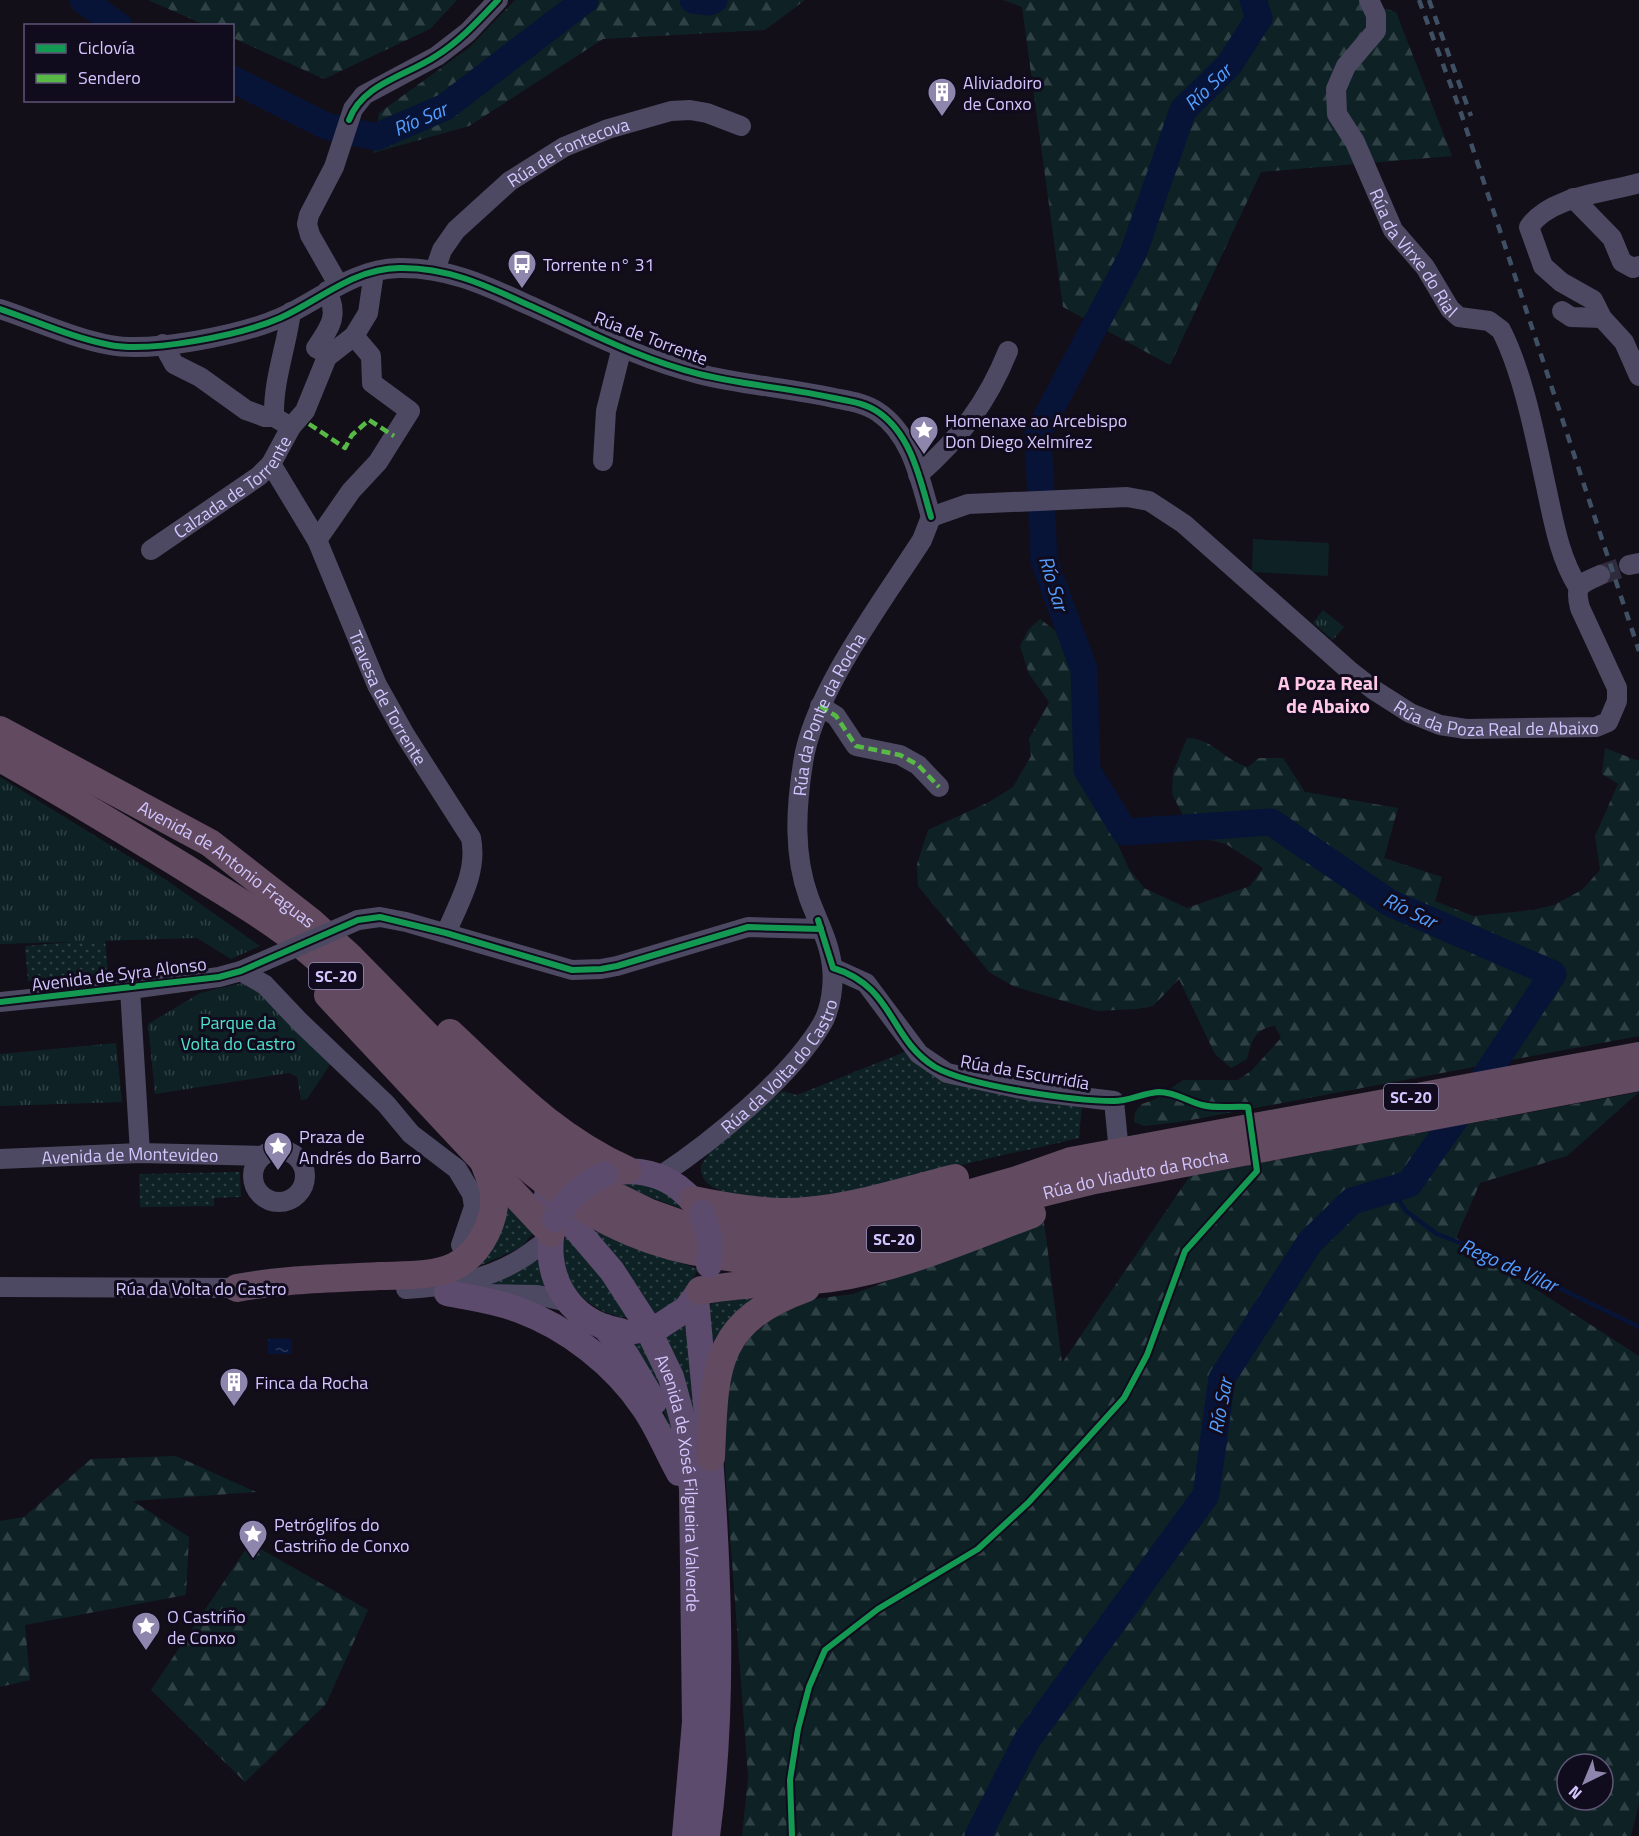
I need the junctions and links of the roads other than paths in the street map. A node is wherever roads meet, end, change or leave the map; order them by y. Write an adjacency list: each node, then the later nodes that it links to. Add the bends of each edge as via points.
1 (498, 0): 9 (street, via 468,33 437,56 363,95 307,224)
2 (1370, 0): 29 (street, Rúa da Virxe do Rial, via 1376,15 1376,31 1346,66 1336,89 1337,114 1355,142 1392,230 1425,267 1450,309 1459,317 1489,321 1501,330 1535,436 1560,548)
3 (741, 126): 7 (street, Rúa de Fontecova, via 707,113 671,111 608,129 564,147 510,182 456,230 442,250)
4 (1639, 183): 5 (street)
5 (1573, 198): 6 (street, via 1611,238 1622,261 1633,268); 13 (street, via 1539,215 1529,227 1543,266 1561,282 1593,300)
6 (1639, 266)
7 (435, 270): 8 (street, Rúa de Torrente, via 398,268); 17 (street, Rúa de Torrente, via 477,282)
8 (374, 272): 9 (street, Rúa de Torrente); 14 (street, via 368,313)
9 (332, 287): 12 (street, Rúa de Torrente); 19 (street, via 333,317 316,348)
10 (0, 309): 16 (street, Rúa de Torrente, via 107,344)
11 (1562, 311): 13 (street, via 1571,317)
12 (291, 312): 16 (street, Rúa de Torrente, via 229,334); 21 (street, Calzada de Torrente, via 273,391)
13 (1602, 318): 15 (street)
14 (354, 336): 19 (street); 26 (street, via 371,356 372,382 410,411 378,462 351,491)
15 (1632, 343): 20 (street, via 1631,364)
16 (163, 344): 21 (street, via 174,364 200,377 246,411)
17 (622, 347): 22 (street, Rúa de Torrente, via 606,411); 24 (street, Rúa de Torrente, via 697,374 871,407 901,434)
18 (1008, 351): 24 (street, via 972,421)
19 (329, 355): 21 (street, via 305,411)
20 (1639, 376)
21 (283, 422): 23 (street, Calzada de Torrente)
22 (603, 461)
23 (271, 464): 26 (street, Travesa de Torrente); 27 (street, Calzada de Torrente)
24 (918, 475): 25 (street, Rúa de Torrente)
25 (931, 517): 29 (street, Rúa da Poza Real de Abaixo, via 960,506 1000,502 1127,497 1149,501 1164,509 1374,690 1424,720 1454,728 1585,728 1608,722 1617,701 1617,688 1580,608); 30 (street, Rúa da Ponte da Rocha, via 922,540)
26 (317, 540): 37 (street, Travesa de Torrente, via 377,685 471,838 471,875)
27 (152, 550)
28 (1600, 575): 29 (street)
29 (1578, 588)
30 (820, 706): 33 (street, via 836,716 856,746 900,755 918,765); 36 (street, Rúa da Ponte da Rocha, via 803,760 796,817 803,876)
31 (0, 730): 34 (highway, Avenida de Antonio Fraguas / SC-20)
32 (0, 758): 35 (highway, Avenida de Antonio Fraguas / SC-20, via 97,812)
33 (939, 787)
34 (210, 843): 53 (highway, via 240,854 310,901 532,1111); 57 (highway, Avenida de Antonio Fraguas / SC-20, via 351,958 504,1114 549,1154 603,1190)
35 (172, 861): 49 (highway, via 290,955); 54 (highway, Avenida de Antonio Fraguas / SC-20, via 303,946)
36 (821, 929): 37 (street, Avenida de Syra Alonso, via 748,927 617,966 585,970 572,970); 38 (street, Rúa da Volta do Castro)
37 (446, 933): 39 (street, Avenida de Syra Alonso, bridge, via 380,917 358,921)
38 (833, 968): 45 (street, Rúa da Escurridía, via 866,983 919,1054 947,1073 1031,1091 1114,1101); 47 (street, Rúa da Volta do Castro, via 827,1012 811,1039 775,1081)
39 (241, 971): 40 (street, Avenida de Syra Alonso); 59 (street, via 265,985 386,1104 411,1134 457,1169 472,1194 474,1207)
40 (130, 989): 41 (street, Avenida de Syra Alonso); 46 (street)
41 (0, 1002)
42 (1639, 1056): 44 (highway, Rúa do Viaduto da Rocha / SC-20)
43 (1639, 1077): 44 (highway, Rúa do Viaduto da Rocha / SC-20)
44 (1186, 1150): 45 (highway, Rúa do Viaduto da Rocha / SC-20); 52 (highway, Rúa do Viaduto da Rocha / SC-20)
45 (1119, 1152): 51 (highway, Rúa do Viaduto da Rocha / SC-20)
46 (140, 1153): 48 (street, Avenida de Montevideo); 50 (street, Avenida de Montevideo)
47 (693, 1153): 55 (street, Rúa da Volta do Castro); 56 (street, via 686,1171)
48 (262, 1156)
49 (483, 1157): 58 (highway); 63 (highway, via 493,1189 492,1216 479,1244 454,1266 415,1274 274,1281)
50 (0, 1159)
51 (1071, 1161): 56 (highway, via 1046,1157 1026,1160 846,1206 805,1211 741,1210); 57 (highway, Rúa do Viaduto da Rocha / SC-20, via 921,1207 842,1226 766,1235)
52 (1147, 1169): 57 (highway, Rúa do Viaduto da Rocha / SC-20, via 1009,1202 830,1255 758,1261 686,1251); 60 (highway, via 909,1259)
53 (616, 1172): 55 (main road); 58 (main road, Rúa da Volta do Castro, bridge, via 584,1184 567,1200)
54 (531, 1173): 57 (highway, Avenida de Antonio Fraguas / SC-20, via 582,1210); 70 (main road, Avenida de Xosé Filgueira Valverde, via 612,1271 658,1348 677,1396 687,1445 692,1489)
55 (660, 1176): 56 (main road)
56 (693, 1202): 61 (main road, bridge, via 710,1239)
57 (643, 1224)
58 (552, 1230): 64 (street, Rúa da Volta do Castro, via 519,1260 468,1281); 66 (main road, Rúa da Volta do Castro, via 551,1266)
59 (461, 1245)
60 (831, 1278): 61 (highway); 68 (highway, via 759,1309 734,1335 718,1369)
61 (702, 1284): 67 (main road, Rúa da Volta do Castro, bridge, via 680,1314 660,1326 634,1331); 68 (main road, Avenida de Xosé Filgueira Valverde)
62 (0, 1287): 63 (street, Rúa da Volta do Castro)
63 (237, 1288): 64 (street, Rúa da Volta do Castro)
64 (402, 1289): 65 (street, Rúa da Volta do Castro)
65 (447, 1293): 66 (street, Rúa da Volta do Castro, via 526,1294); 69 (main road, via 528,1314 593,1354 616,1374 646,1411)
66 (568, 1302): 67 (main road, Rúa da Volta do Castro)
67 (605, 1327): 69 (main road, via 651,1396)
68 (711, 1457): 72 (main road, Avenida de Xosé Filgueira Valverde, via 719,1672 716,1771)
69 (679, 1473): 70 (main road)
70 (691, 1534): 71 (main road, Avenida de Xosé Filgueira Valverde, via 695,1722)
71 (685, 1836)
72 (707, 1836)

